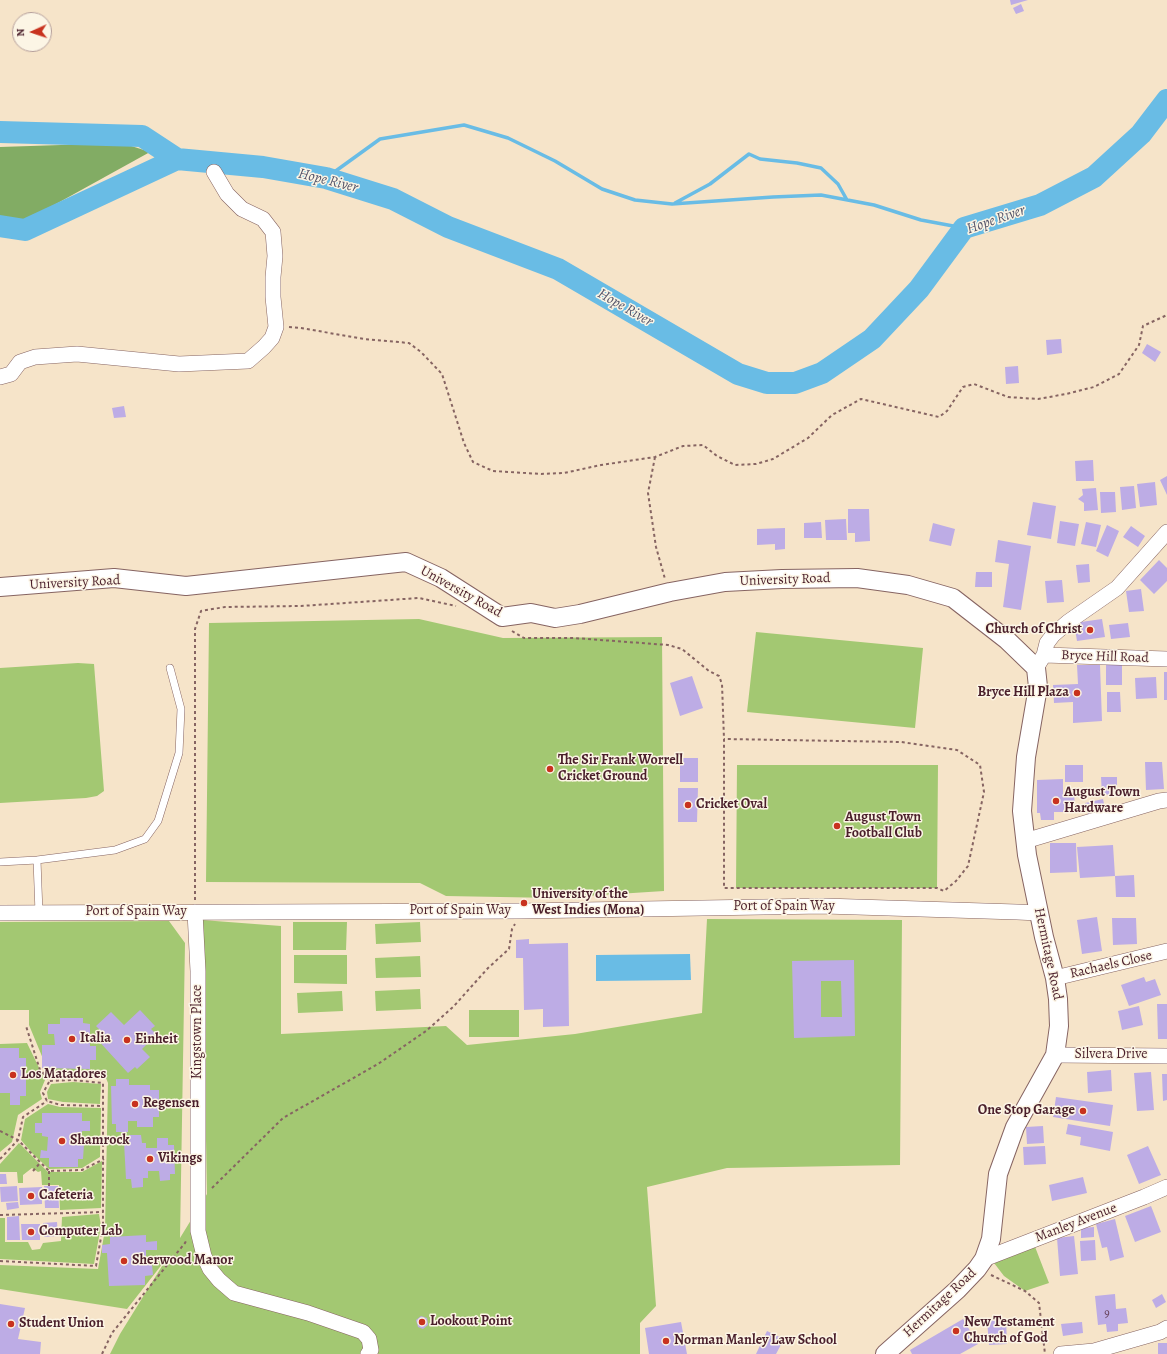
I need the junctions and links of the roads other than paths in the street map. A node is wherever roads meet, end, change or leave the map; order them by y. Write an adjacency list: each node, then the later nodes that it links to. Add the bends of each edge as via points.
1 (214, 172): 2 (street, via 227,194 242,209 263,219 273,232 273,297 276,327 268,343 248,360 179,364 77,354 35,356 20,362 11,374)
2 (0, 378)
3 (1167, 532): 6 (street, via 1117,588 1053,635 1046,643)
4 (0, 587): 6 (street, University Road, via 114,578 186,586 406,562 441,578 502,617 531,613 555,618 725,582 857,578 908,585 953,598)
5 (1167, 659): 6 (street, Bryce Hill Road)
6 (1040, 662): 9 (street, Hermitage Road, via 1026,757 1022,811)
7 (170, 668): 10 (lane, via 181,709 179,753 158,820 144,839 115,850)
8 (1167, 800): 9 (street)
9 (1025, 841): 15 (street, Hermitage Road)
10 (37, 860): 11 (lane); 14 (lane)
11 (0, 862)
12 (195, 912): 14 (street, Port of Spain Way); 15 (street, Port of Spain Way, via 521,911 824,906); 24 (street, Kingstown Place, via 198,971 198,1231 204,1256 210,1269 234,1293 308,1312 362,1332 369,1339 371,1350)
13 (0, 913): 14 (street, Port of Spain Way)
14 (39, 913)
15 (1039, 913): 17 (street, Hermitage Road)
16 (1167, 951): 17 (street, Rachaels Close)
17 (1055, 978): 18 (street, Hermitage Road, via 1059,1026)
18 (1055, 1054): 19 (street, Silvera Drive); 21 (street, Hermitage Road, via 1015,1126 998,1174 991,1239)
19 (1167, 1056)
20 (1167, 1187): 21 (street, Manley Avenue)
21 (980, 1264): 25 (street, Hermitage Road, via 957,1290)
22 (1167, 1328): 23 (street)
23 (1095, 1353): 26 (street)
24 (368, 1354)
25 (885, 1354)
26 (1061, 1354)

